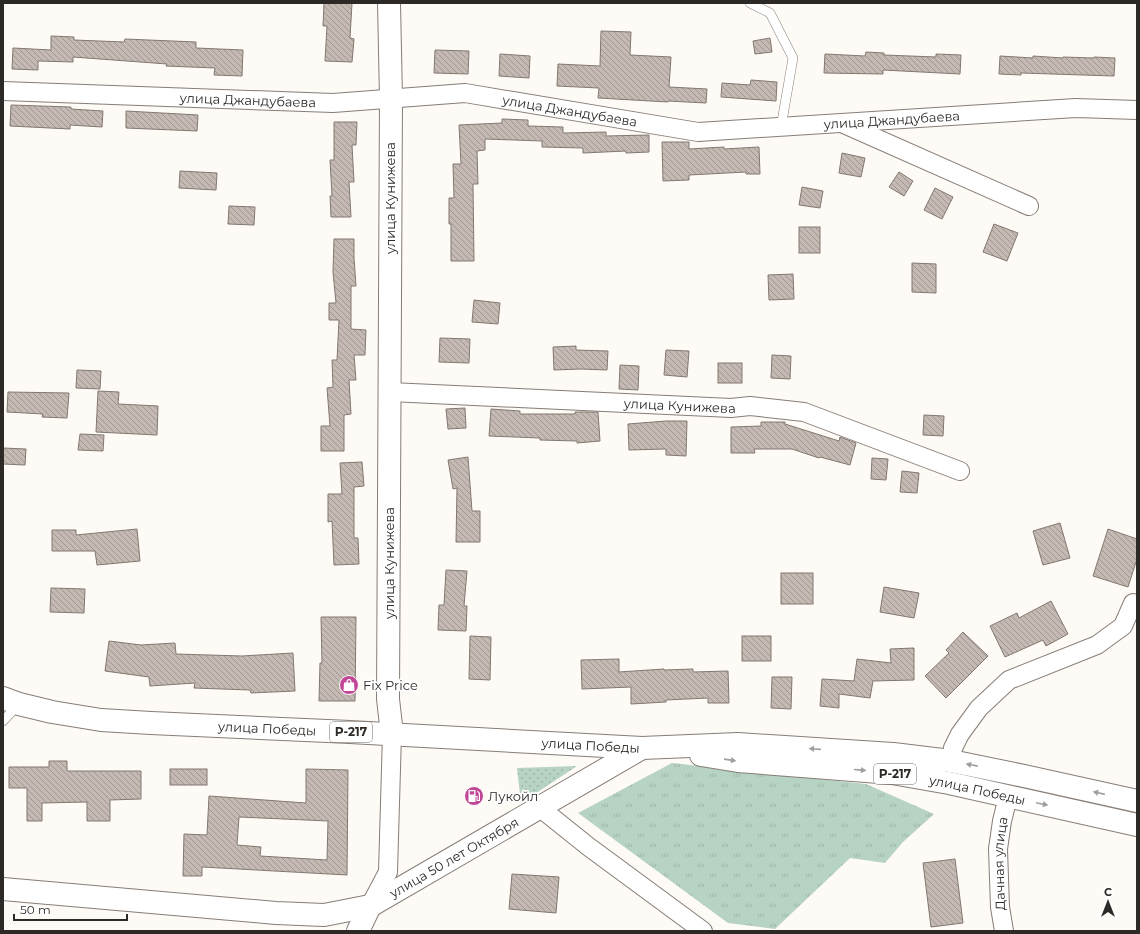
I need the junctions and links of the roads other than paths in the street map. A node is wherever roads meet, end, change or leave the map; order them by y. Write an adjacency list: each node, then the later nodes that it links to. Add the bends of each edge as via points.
1 (390, 3): 4 (main road, улица Кунижева)
2 (750, 3): 7 (lane, via 770,13 793,58)
3 (3, 91): 4 (street, улица Джандубаева, via 333,103)
4 (391, 99): 7 (street, улица Джандубаева, via 465,93 698,132); 9 (main road, улица Кунижева)
5 (1137, 110): 6 (street, улица Джандубаева, via 1076,108)
6 (841, 122): 7 (street, улица Джандубаева); 8 (street)
7 (782, 127)
8 (1029, 206)
9 (390, 392): 10 (street, улица Кунижева, via 731,408 750,406 804,412); 14 (main road, улица Кунижева, via 388,699)
10 (960, 471)
11 (1133, 603): 16 (street, via 1123,626 1097,645 1009,680 979,708 960,734)
12 (11, 701): 13 (lane); 14 (main road, улица Победы / Р-217, via 52,712 101,720)
13 (3, 721)
14 (392, 734): 15 (main road, улица Победы / Р-217); 22 (street, via 388,872)
15 (646, 748): 16 (main road, улица Победы / Р-217, one-way to 15, via 894,754 738,744); 17 (main road, улица Победы / Р-217, one-way to 17, via 738,761 892,773); 19 (main road, улица 50 лет Октября)
16 (951, 761): 18 (main road, улица Победы / Р-217, one-way to 16)
17 (1008, 797): 20 (main road, улица Победы / Р-217, one-way to 20); 25 (street, Дачная улица, via 998,849 1000,907)
18 (1137, 801)
19 (539, 807): 22 (main road, улица 50 лет Октября); 24 (street)
20 (1137, 825)
21 (3, 888): 22 (main road, улица 50 лет Октября, via 276,913 324,915)
22 (370, 906): 23 (main road)
23 (358, 931)
24 (704, 931)
25 (1004, 931)

